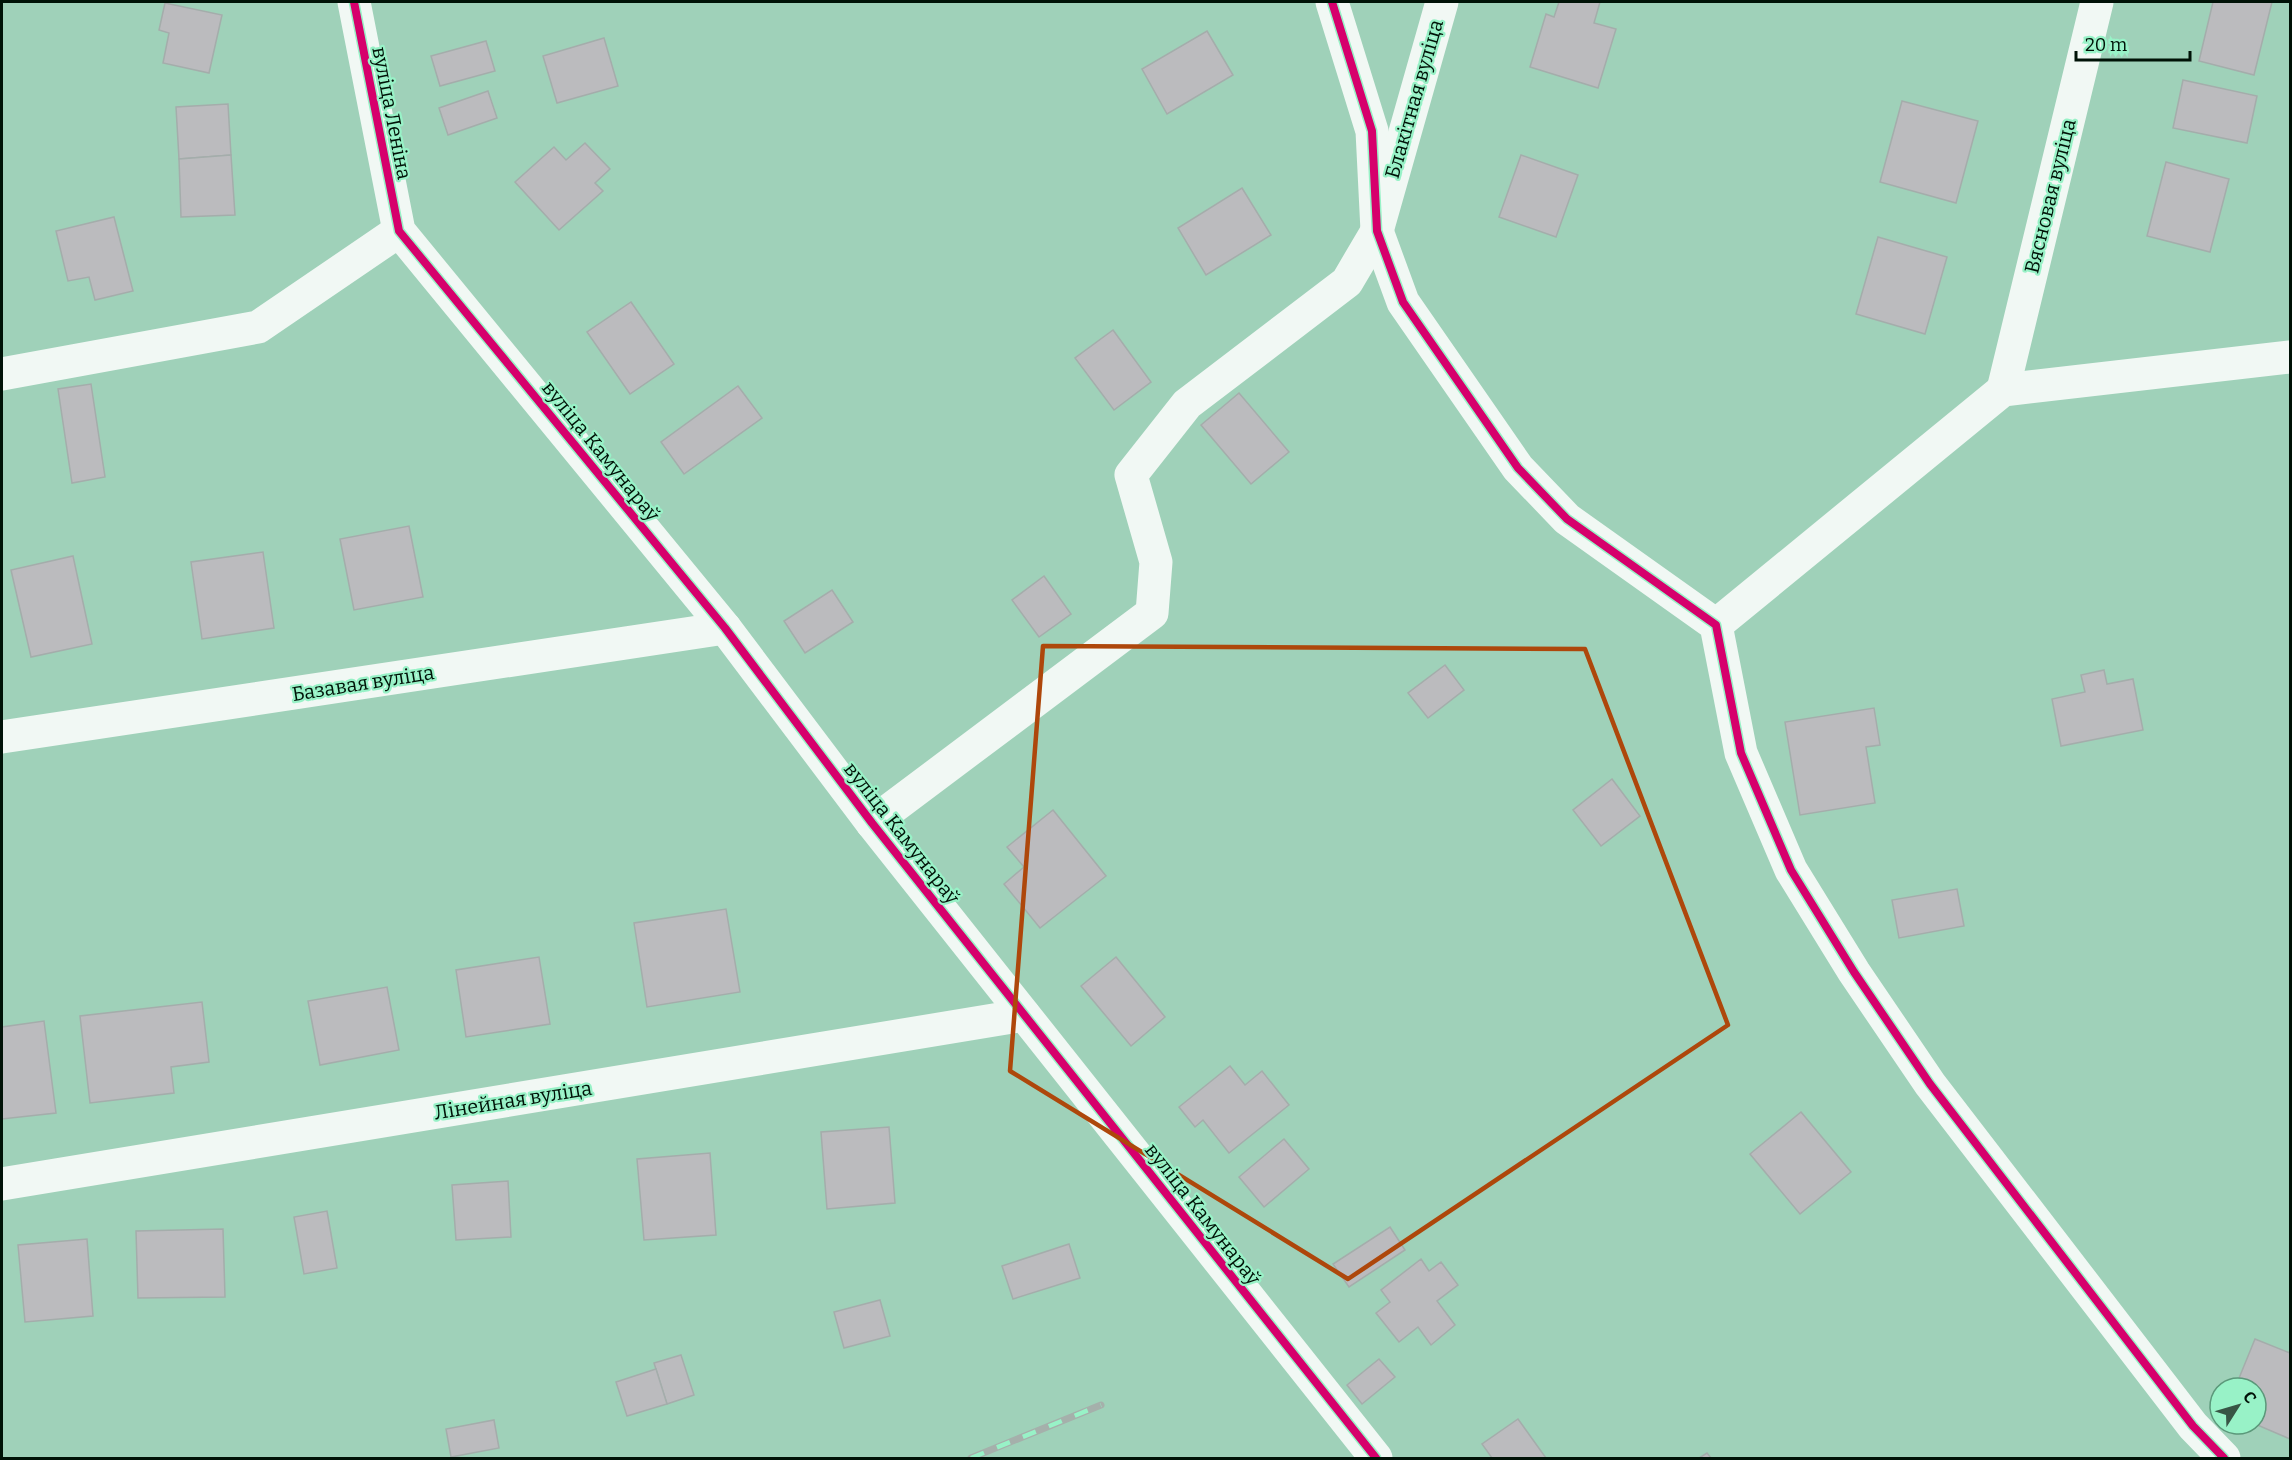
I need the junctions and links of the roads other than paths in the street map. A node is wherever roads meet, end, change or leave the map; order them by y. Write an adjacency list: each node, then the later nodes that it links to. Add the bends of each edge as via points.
1 (354, 2): 5 (street, вуліца Леніна)
2 (1332, 2): 6 (street, via 1372,130)
3 (1442, 2): 6 (street, Блакітная вуліца)
4 (2097, 2): 9 (street, Вясновая вуліца)
5 (399, 231): 8 (street, via 258,327); 11 (street, вуліца Камунараў)
6 (1377, 231): 10 (street, via 1403,302 1518,468 1568,519); 13 (street, Блакітная вуліца, via 1347,282 1187,404 1131,475 1156,562 1152,613)
7 (2290, 357): 9 (street)
8 (2, 374)
9 (2003, 390): 10 (street)
10 (1716, 625): 17 (street, via 1741,753 1791,870 1930,1084 2187,1417)
11 (724, 628): 12 (street, Базавая вуліца); 13 (street, вуліца Камунараў)
12 (2, 737)
13 (872, 823): 14 (street, вуліца Камунараў)
14 (1024, 1016): 15 (street, Лінейная вуліца); 16 (street, вуліца Камунараў)
15 (2, 1184)
16 (1376, 1458)
17 (2224, 1458)

